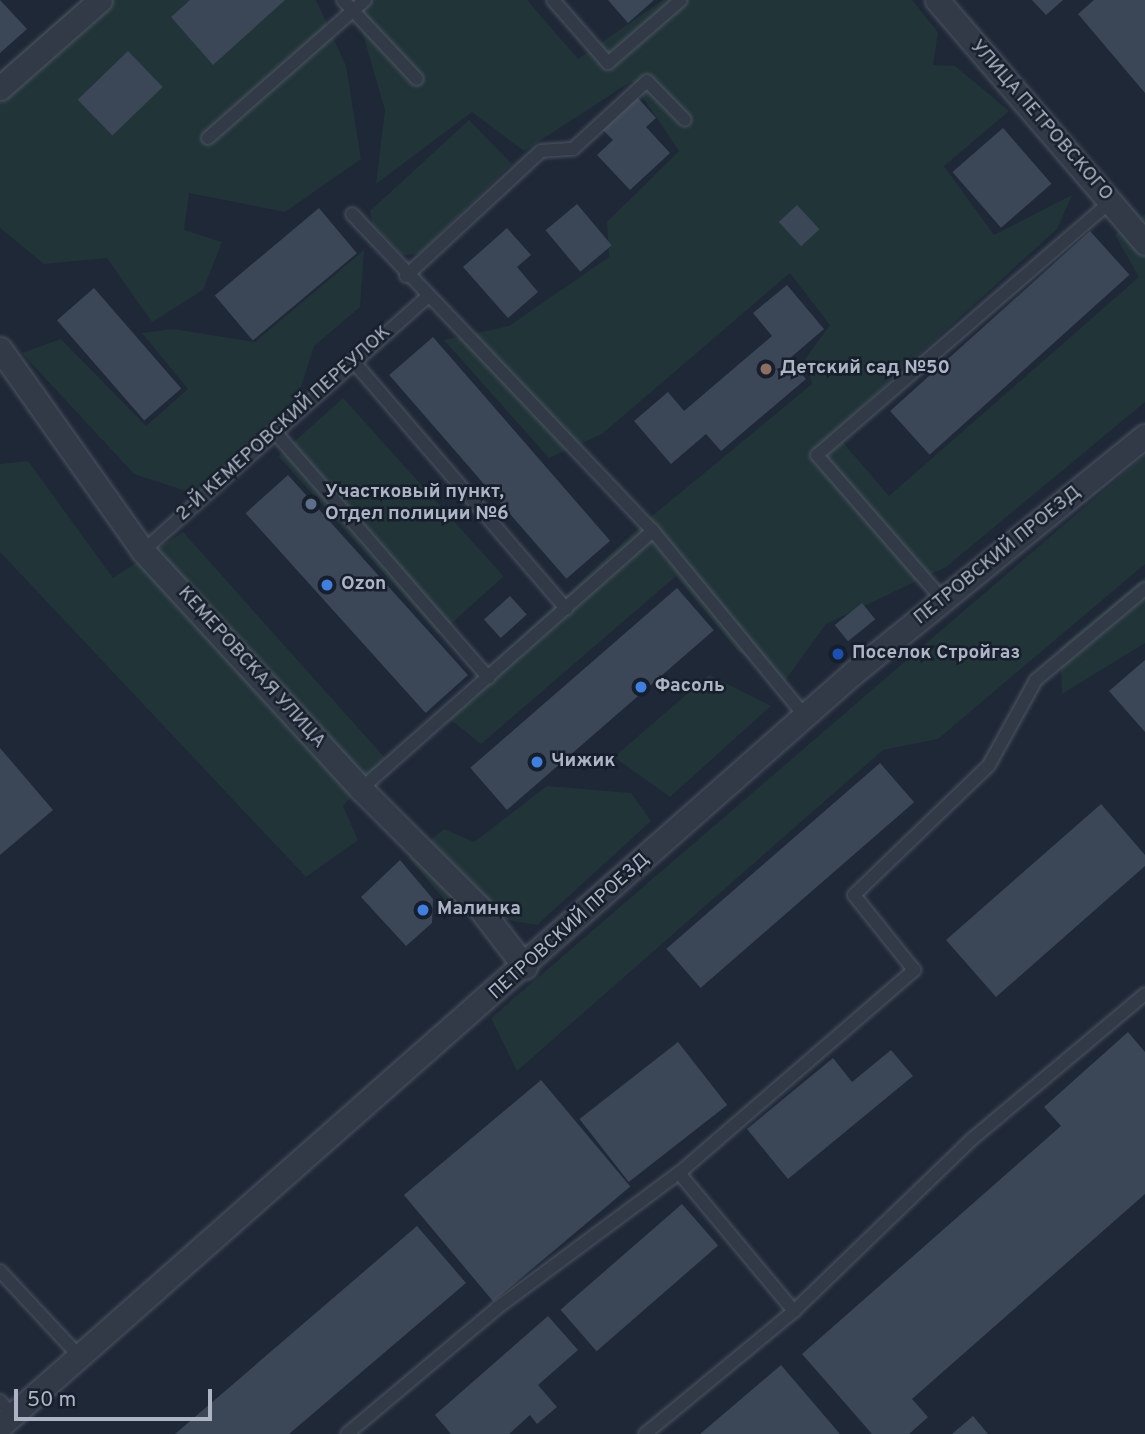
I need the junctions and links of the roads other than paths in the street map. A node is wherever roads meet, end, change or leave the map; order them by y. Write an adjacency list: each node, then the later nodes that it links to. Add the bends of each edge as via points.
1 (100, 0): 9 (street)
2 (343, 0): 7 (lane)
3 (365, 0): 7 (lane)
4 (553, 0): 5 (lane, via 608,63)
5 (681, 0)
6 (937, 0): 12 (street, УЛИЦА ПЕТРОВСКОГО)
7 (354, 10): 8 (lane); 11 (lane)
8 (417, 79)
9 (0, 88)
10 (685, 120): 15 (lane, via 647,81 573,149 541,151)
11 (208, 138)
12 (1110, 202): 14 (street, УЛИЦА ПЕТРОВСКОГО); 24 (lane, via 817,454)
13 (352, 214): 15 (lane)
14 (1145, 243)
15 (406, 276): 16 (lane)
16 (426, 298): 18 (lane, 2-Й КЕМЕРОВСКИЙ ПЕРЕУЛОК); 21 (lane)
17 (0, 349): 22 (street, КЕМЕРОВСКАЯ УЛИЦА)
18 (353, 361): 19 (lane, 2-Й КЕМЕРОВСКИЙ ПЕРЕУЛОК); 25 (lane)
19 (274, 431): 22 (lane, 2-Й КЕМЕРОВСКИЙ ПЕРЕУЛОК); 26 (lane)
20 (1145, 436): 24 (street, ПЕТРОВСКИЙ ПРОЕЗД)
21 (653, 531): 25 (lane); 27 (lane)
22 (143, 551): 28 (street, КЕМЕРОВСКАЯ УЛИЦА)
23 (1145, 589): 31 (lane, via 1036,680 989,765 854,895 914,970)
24 (943, 600): 27 (street, ПЕТРОВСКИЙ ПРОЕЗД)
25 (566, 609): 26 (lane)
26 (489, 678): 28 (lane)
27 (805, 716): 29 (street, ПЕТРОВСКИЙ ПРОЕЗД)
28 (361, 789): 29 (street, КЕМЕРОВСКАЯ УЛИЦА, via 478,906)
29 (525, 967): 34 (street, ПЕТРОВСКИЙ ПРОЕЗД)
30 (1145, 993): 33 (lane, via 971,1140)
31 (679, 1173): 33 (lane); 36 (lane, via 497,1308)
32 (0, 1271): 34 (lane)
33 (794, 1311): 37 (lane)
34 (80, 1357): 35 (street, ПЕТРОВСКИЙ ПРОЕЗД)
35 (4, 1414)
36 (354, 1432)
37 (645, 1434)

